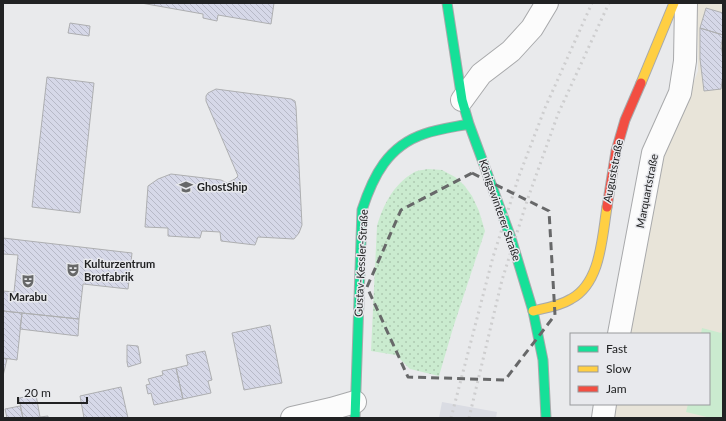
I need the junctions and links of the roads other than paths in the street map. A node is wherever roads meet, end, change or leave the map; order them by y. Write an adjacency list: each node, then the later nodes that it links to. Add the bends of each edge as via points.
1 (447, 3): 5 (street, Königswinterer Straße)
2 (547, 3): 5 (street, via 532,28 512,51 481,74)
3 (674, 3): 7 (street, Auguststraße, via 621,132 593,276 585,288 572,299)
4 (686, 3): 8 (street, Marquartstraße, via 685,61 680,93 653,153)
5 (462, 100): 6 (street, Königswinterer Straße)
6 (469, 124): 7 (street, Königswinterer Straße, via 512,238); 10 (street, Gustav-Kessler-Straße, via 419,135 401,144 387,157 368,191 362,210)
7 (533, 311): 12 (street, Königswinterer Straße, via 543,360)
8 (620, 333)
9 (605, 405): 13 (street)
10 (355, 410): 11 (street, via 331,409)
11 (292, 418)
12 (546, 418)
13 (603, 418)

